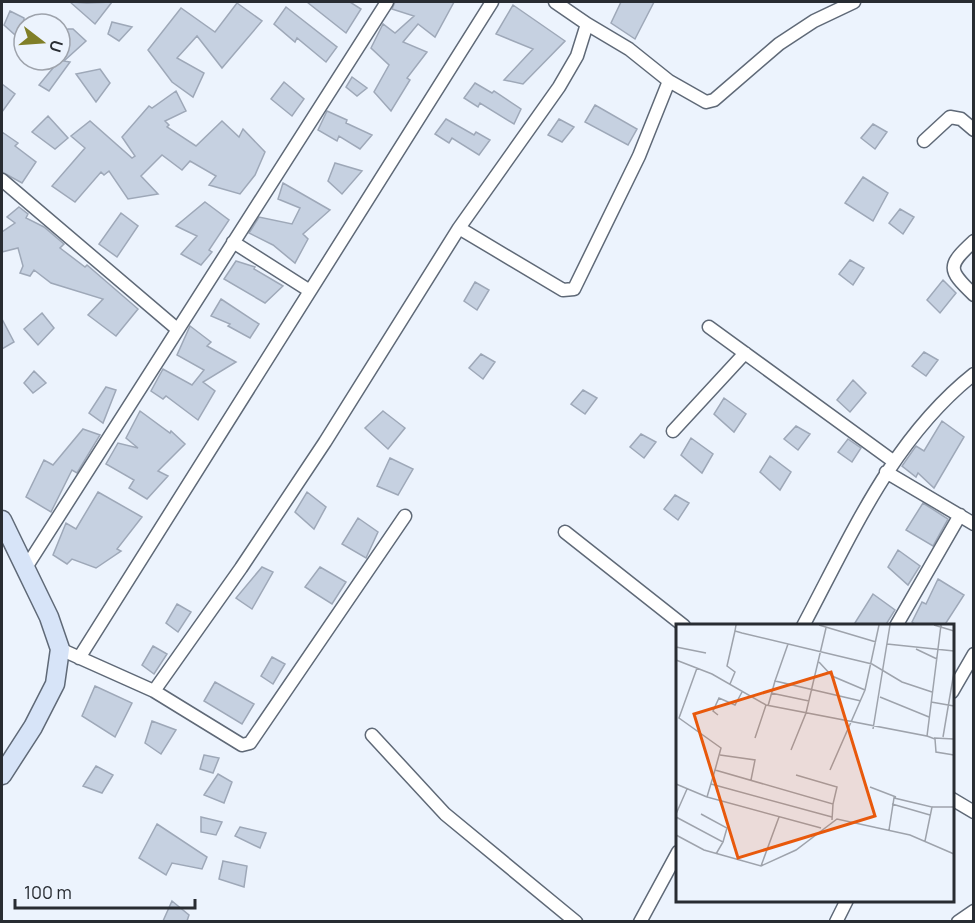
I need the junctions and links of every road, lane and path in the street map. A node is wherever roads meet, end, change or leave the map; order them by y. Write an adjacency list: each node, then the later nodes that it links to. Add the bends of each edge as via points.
1 (387, 2): 12 (street)
2 (492, 2): 13 (street)
3 (555, 2): 5 (street)
4 (854, 2): 6 (street, via 779,44 714,100 697,99)
5 (587, 24): 6 (street, via 629,49); 10 (street, via 572,68)
6 (669, 81): 10 (street, via 639,156 574,289 563,290)
7 (974, 130): 8 (street, via 960,119 950,117)
8 (924, 141)
9 (2, 180): 16 (street)
10 (459, 228): 34 (street, via 319,451)
11 (974, 241): 14 (street, via 952,267 954,275)
12 (232, 242): 13 (street); 16 (street)
13 (310, 291): 32 (street)
14 (974, 295)
15 (709, 327): 17 (street)
16 (177, 329): 26 (street)
17 (745, 353): 19 (street); 20 (street)
18 (974, 374): 20 (street, via 928,416)
19 (673, 431)
20 (890, 466): 21 (street); 28 (street)
21 (960, 515): 24 (street); 29 (street)
22 (405, 516): 34 (street, via 250,743 242,745)
23 (2, 520): 26 (main road)
24 (974, 524)
25 (565, 532): 27 (street)
26 (25, 569): 30 (main road, via 49,616)
27 (681, 624)
28 (804, 624)
29 (897, 624)
30 (60, 649): 32 (street); 36 (main road, via 55,684)
31 (974, 654): 33 (street)
32 (78, 658): 34 (street)
33 (954, 689)
34 (154, 691)
35 (372, 735): 42 (street, via 445,814)
36 (2, 775)
37 (954, 800): 38 (street)
38 (974, 812)
39 (676, 856): 43 (street)
40 (847, 902): 44 (street)
41 (974, 911): 45 (street)
42 (576, 921)
43 (640, 921)
44 (836, 921)
45 (958, 921)

